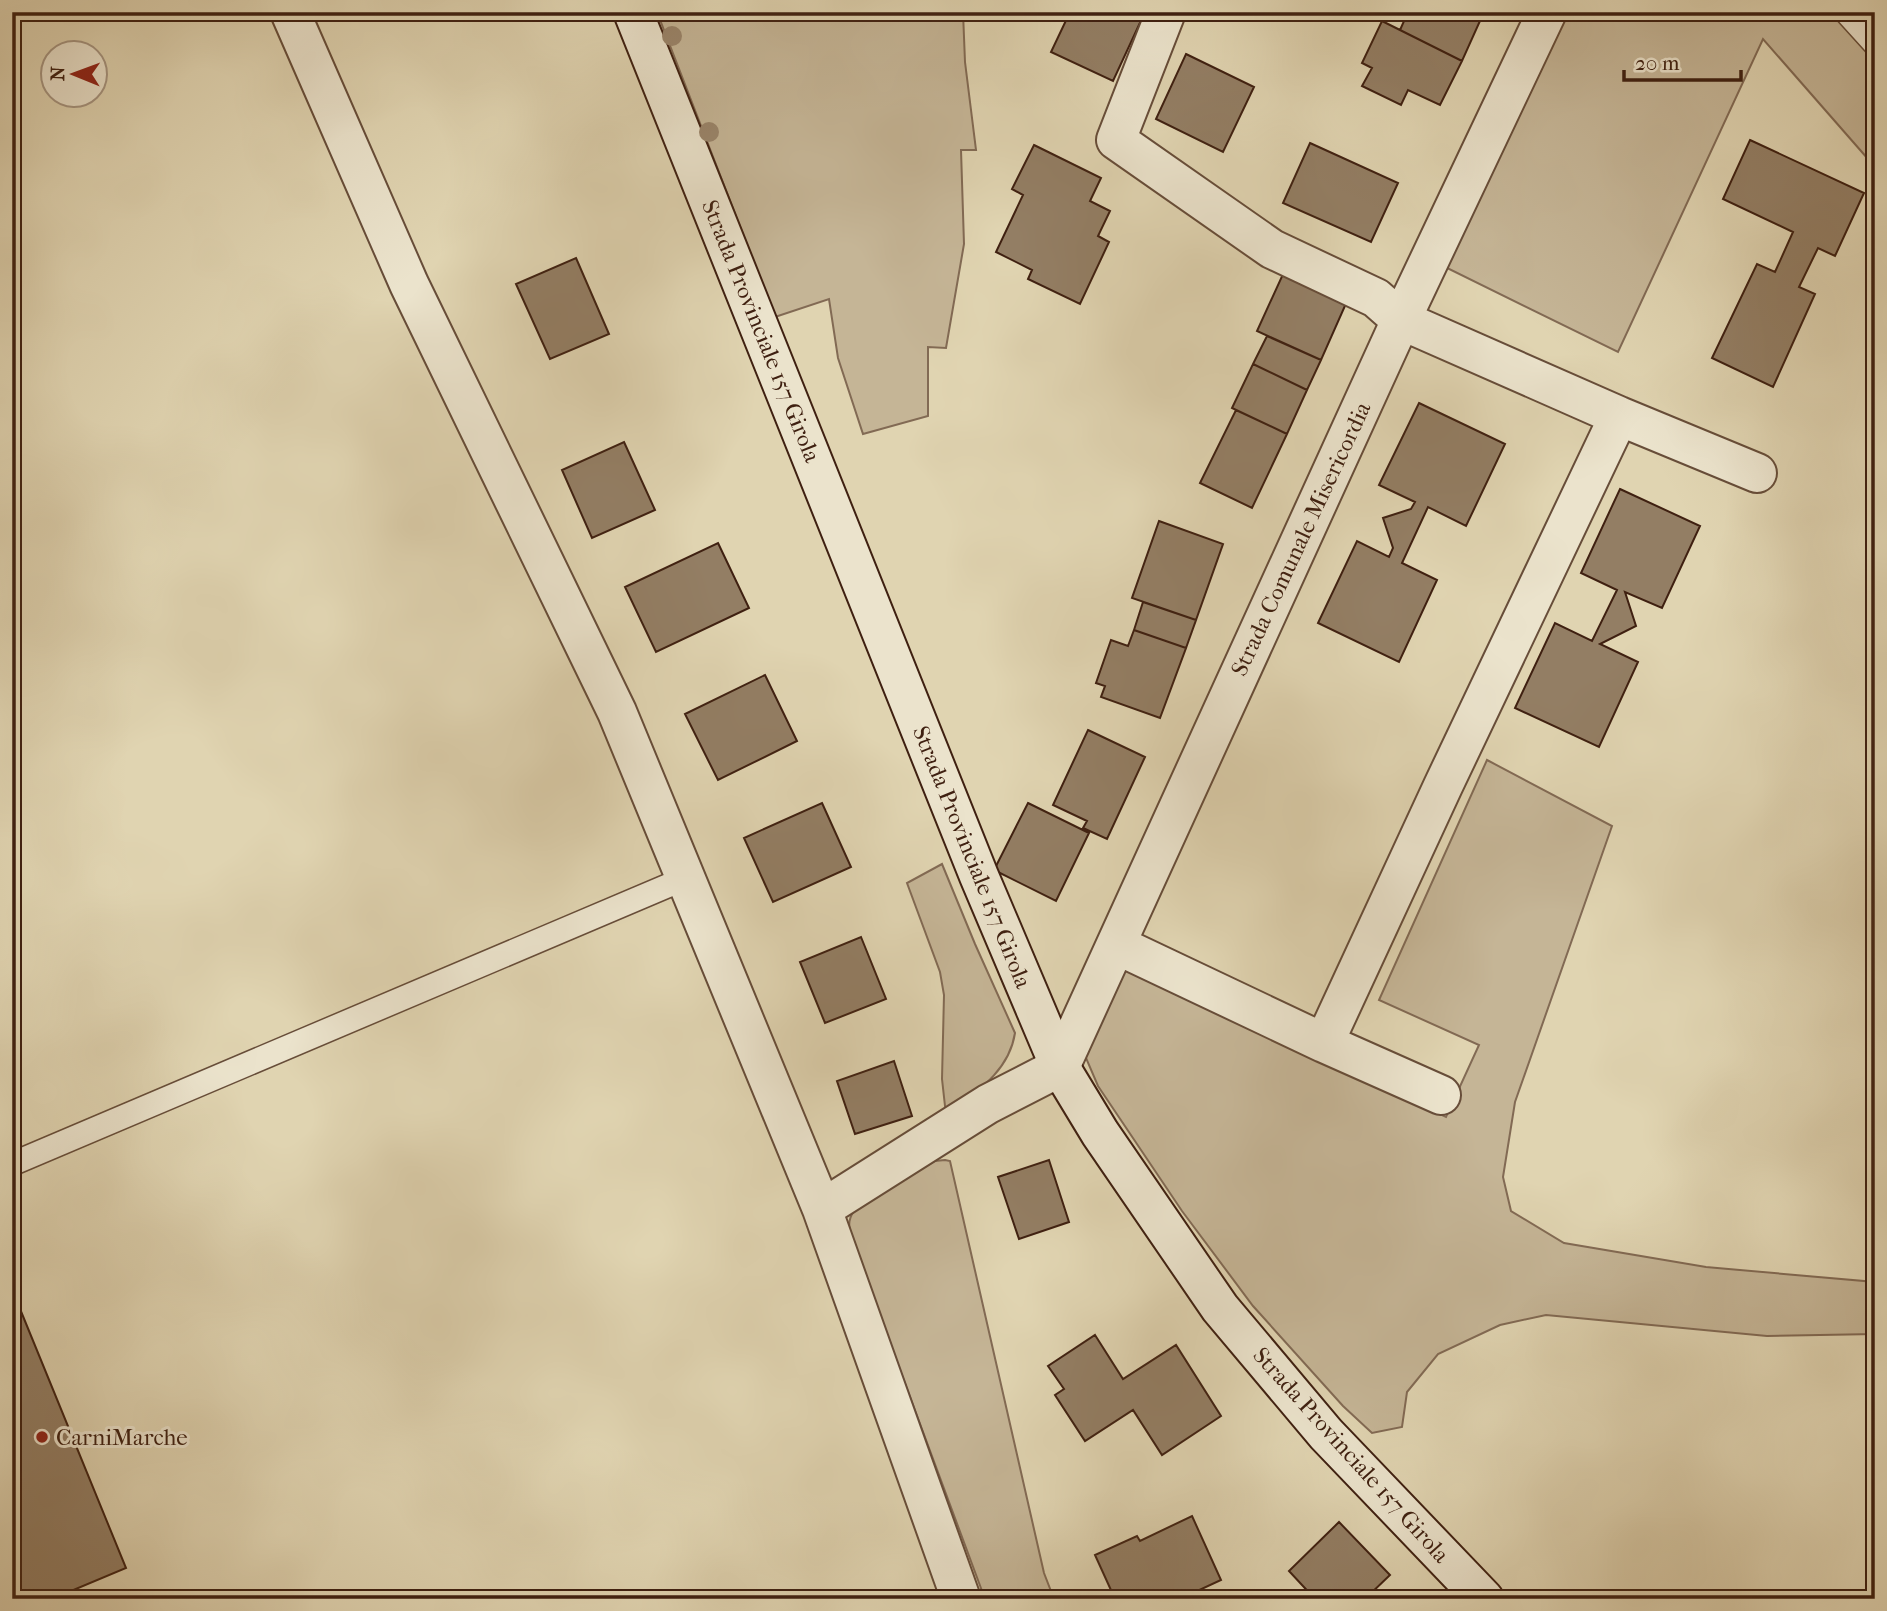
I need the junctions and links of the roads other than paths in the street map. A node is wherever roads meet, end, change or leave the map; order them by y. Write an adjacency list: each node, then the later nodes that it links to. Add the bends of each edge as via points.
1 (290, 12): 10 (street, via 409,284 617,712)
2 (633, 12): 13 (street, Strada Provinciale 157 Girola, via 973,863)
3 (1166, 12): 7 (street, via 1116,140 1272,249 1376,298)
4 (1547, 12): 7 (street, Strada Comunale Misericordia)
5 (1846, 12): 6 (lane)
6 (1875, 44)
7 (1401, 320): 8 (street); 11 (street, Strada Comunale Misericordia)
8 (1619, 416): 9 (street); 12 (street)
9 (1757, 473)
10 (686, 878): 15 (lane); 16 (street)
11 (1116, 945): 12 (street); 13 (street, Strada Comunale Misericordia)
12 (1324, 1043): 14 (street)
13 (1060, 1067): 16 (street, via 988,1104); 18 (street, Strada Provinciale 157 Girola, via 1220,1308 1326,1434)
14 (1441, 1095)
15 (12, 1164)
16 (822, 1209): 17 (street)
17 (961, 1599)
18 (1484, 1599)

